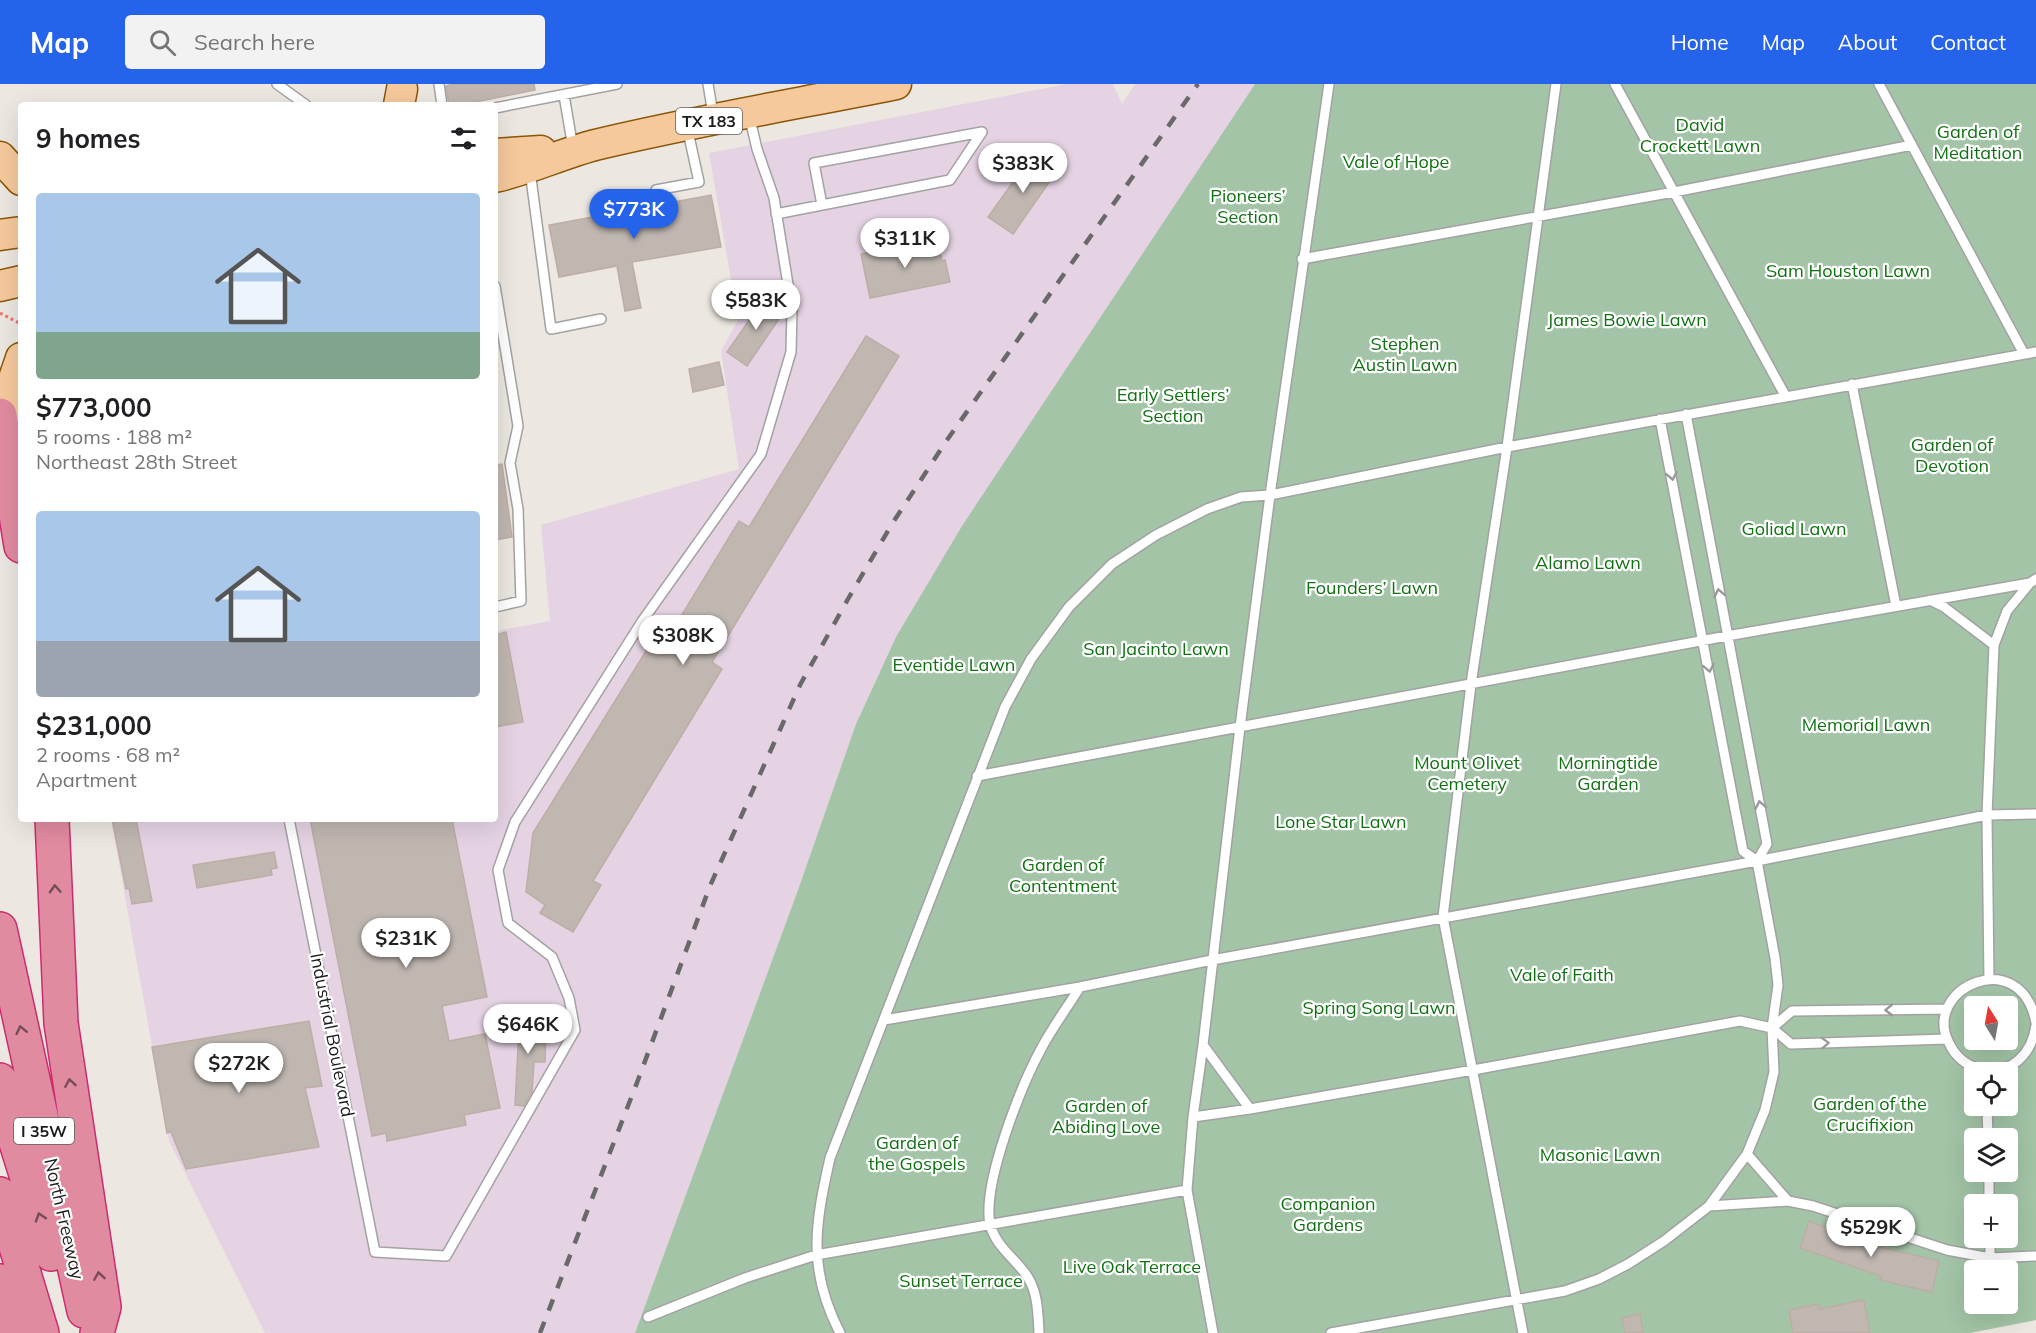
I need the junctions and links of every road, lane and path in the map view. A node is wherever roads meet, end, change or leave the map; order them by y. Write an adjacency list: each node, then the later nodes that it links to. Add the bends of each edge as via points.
1 (277, 84): 11 (lane)
2 (439, 84): 12 (lane)
3 (617, 84): 10 (lane)
4 (708, 84): 15 (lane)
5 (896, 84): 14 (main road, TX 183)
6 (1329, 84): 30 (lane)
7 (1556, 84): 27 (lane)
8 (1615, 84): 24 (lane)
9 (1879, 84): 16 (lane)
10 (564, 95): 13 (lane); 17 (lane)
11 (302, 102)
12 (442, 102)
13 (498, 107)
14 (748, 113): 15 (main road, TX 183); 26 (lane)
15 (700, 122): 17 (main road, TX 183); 23 (lane, via 699,182)
16 (1912, 145): 24 (lane); 38 (lane)
17 (583, 147): 18 (main road, TX 183); 20 (main road, TX 183)
18 (498, 154)
19 (0, 157): 22 (main road)
20 (530, 168): 21 (main road, TX 183); 35 (lane, via 551,328)
21 (498, 176)
22 (18, 177)
23 (656, 190)
24 (1674, 192): 27 (lane); 41 (lane)
25 (822, 205): 25 (lane, via 950,180 982,132 814,163); 26 (lane)
26 (776, 214): 62 (lane, Industrial Boulevard, via 792,309 791,352 761,454 643,620 515,822 498,870 508,922 552,957 569,998 575,1030 446,1256 375,1252)
27 (1538, 215): 30 (lane); 45 (lane)
28 (18, 232): 29 (main road)
29 (0, 235)
30 (1302, 259): 47 (lane)
31 (18, 283): 32 (main road)
32 (0, 286)
33 (498, 304): 51 (lane, via 518,426 510,463 518,509 521,601)
34 (0, 313): 36 (path)
35 (601, 319)
36 (18, 322)
37 (2036, 352): 38 (lane)
38 (2024, 354): 40 (lane)
39 (18, 367): 46 (main road, via 9,393)
40 (1852, 384): 41 (lane); 52 (lane)
41 (1786, 397): 42 (lane)
42 (1686, 414): 44 (lane); 53 (lane, one-way to 42)
43 (0, 415): 46 (highway)
44 (1660, 419): 45 (lane); 54 (lane, one-way to 54)
45 (1507, 447): 47 (lane); 56 (lane)
46 (7, 457): 48 (highway)
47 (1270, 495): 57 (lane); 58 (lane, via 1241,497 1207,508 1112,564 1069,607 1030,659)
48 (18, 527)
49 (2033, 581): 50 (lane); 55 (lane, via 2007,611)
50 (1930, 600): 52 (lane); 55 (lane)
51 (498, 606)
52 (1896, 606): 53 (lane)
53 (1727, 636): 54 (lane); 63 (lane, one-way to 53, via 1767,844)
54 (1704, 641): 56 (lane); 63 (lane, one-way to 63, via 1743,851)
55 (1994, 645): 60 (lane)
56 (1471, 684): 57 (lane); 64 (lane)
57 (1240, 727): 58 (lane); 66 (lane)
58 (977, 776): 71 (lane)
59 (2036, 814): 60 (lane)
60 (1987, 815): 63 (lane); 67 (lane)
61 (52, 822): 100 (highway, one-way to 61, via 104,1307 61,1023)
62 (290, 822)
63 (1757, 861): 64 (lane); 73 (lane, via 1778,985)
64 (1443, 917): 66 (lane); 79 (lane)
65 (0, 929): 99 (highway, North Freeway / I 35W, one-way to 65)
66 (1212, 960): 68 (lane); 76 (lane)
67 (1989, 979): 69 (lane, via 1964,988); 70 (lane, via 2016,987)
68 (1080, 987): 71 (lane); 88 (lane, via 1041,1050 1010,1120 995,1172)
69 (1947, 1009): 73 (lane, one-way to 73, via 1792,1011); 75 (lane)
70 (2035, 1009): 72 (lane)
71 (884, 1020): 90 (lane, via 830,1158 819,1208)
72 (2036, 1024): 74 (lane)
73 (1772, 1028): 75 (lane, one-way to 75, via 1791,1044); 79 (lane, via 1740,1020); 83 (lane, via 1774,1072 1765,1110)
74 (2035, 1038): 78 (lane)
75 (1947, 1039): 77 (lane)
76 (1203, 1045): 81 (lane); 82 (lane)
77 (1964, 1062)
78 (2017, 1062)
79 (1473, 1070): 81 (lane); 94 (lane)
80 (0, 1080): 98 (highway, one-way to 80)
81 (1250, 1109): 82 (lane)
82 (1193, 1117): 84 (lane)
83 (1747, 1154): 86 (lane); 87 (lane)
84 (1187, 1190): 88 (lane); 103 (lane)
85 (0, 1194): 97 (highway)
86 (1788, 1201): 87 (lane); 92 (lane, via 1947,1250)
87 (1709, 1206): 94 (lane, via 1664,1241 1599,1279 1565,1291)
88 (990, 1224): 90 (lane); 102 (lane, via 1000,1246 1027,1276 1038,1305)
89 (1990, 1248): 92 (lane)
90 (816, 1255): 95 (lane, via 745,1278); 101 (lane, via 823,1293)
91 (2036, 1256): 92 (lane)
92 (1990, 1258)
93 (0, 1281): 96 (highway)
94 (1516, 1300): 104 (lane); 105 (lane)
95 (648, 1317)
96 (16, 1333)
97 (42, 1333)
98 (76, 1333)
99 (89, 1333)
100 (97, 1333)
101 (840, 1333)
102 (1039, 1333)
103 (1213, 1333)
104 (1331, 1333)
105 (1523, 1333)

